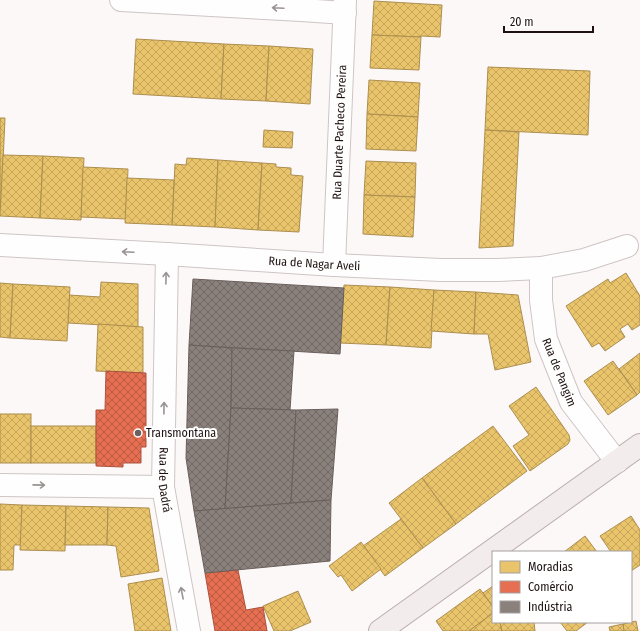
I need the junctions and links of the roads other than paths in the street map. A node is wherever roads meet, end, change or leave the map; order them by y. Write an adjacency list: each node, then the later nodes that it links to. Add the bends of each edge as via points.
1 (121, 0): 2 (street, one-way to 1)
2 (301, 5): 3 (street)
3 (345, 6): 7 (street, Rua Duarte Pacheco Pereira)
4 (0, 245): 6 (street, Rua de Nagar Aveli, one-way to 4)
5 (627, 246): 8 (street, Rua de Nagar Aveli, via 584,260)
6 (167, 254): 7 (street, Rua de Nagar Aveli); 12 (street, Rua de Dadrá, one-way to 6)
7 (334, 265): 8 (street, Rua de Nagar Aveli, via 441,270)
8 (541, 268): 10 (street, Rua de Pangim, via 541,300 546,339 571,402)
9 (640, 445): 10 (main road)
10 (617, 462): 14 (main road)
11 (0, 485): 12 (street, one-way to 12)
12 (163, 488): 15 (street, Rua de Dadrá, one-way to 12)
13 (492, 551): 16 (main road)
14 (492, 551)
15 (189, 631)
16 (380, 631)

